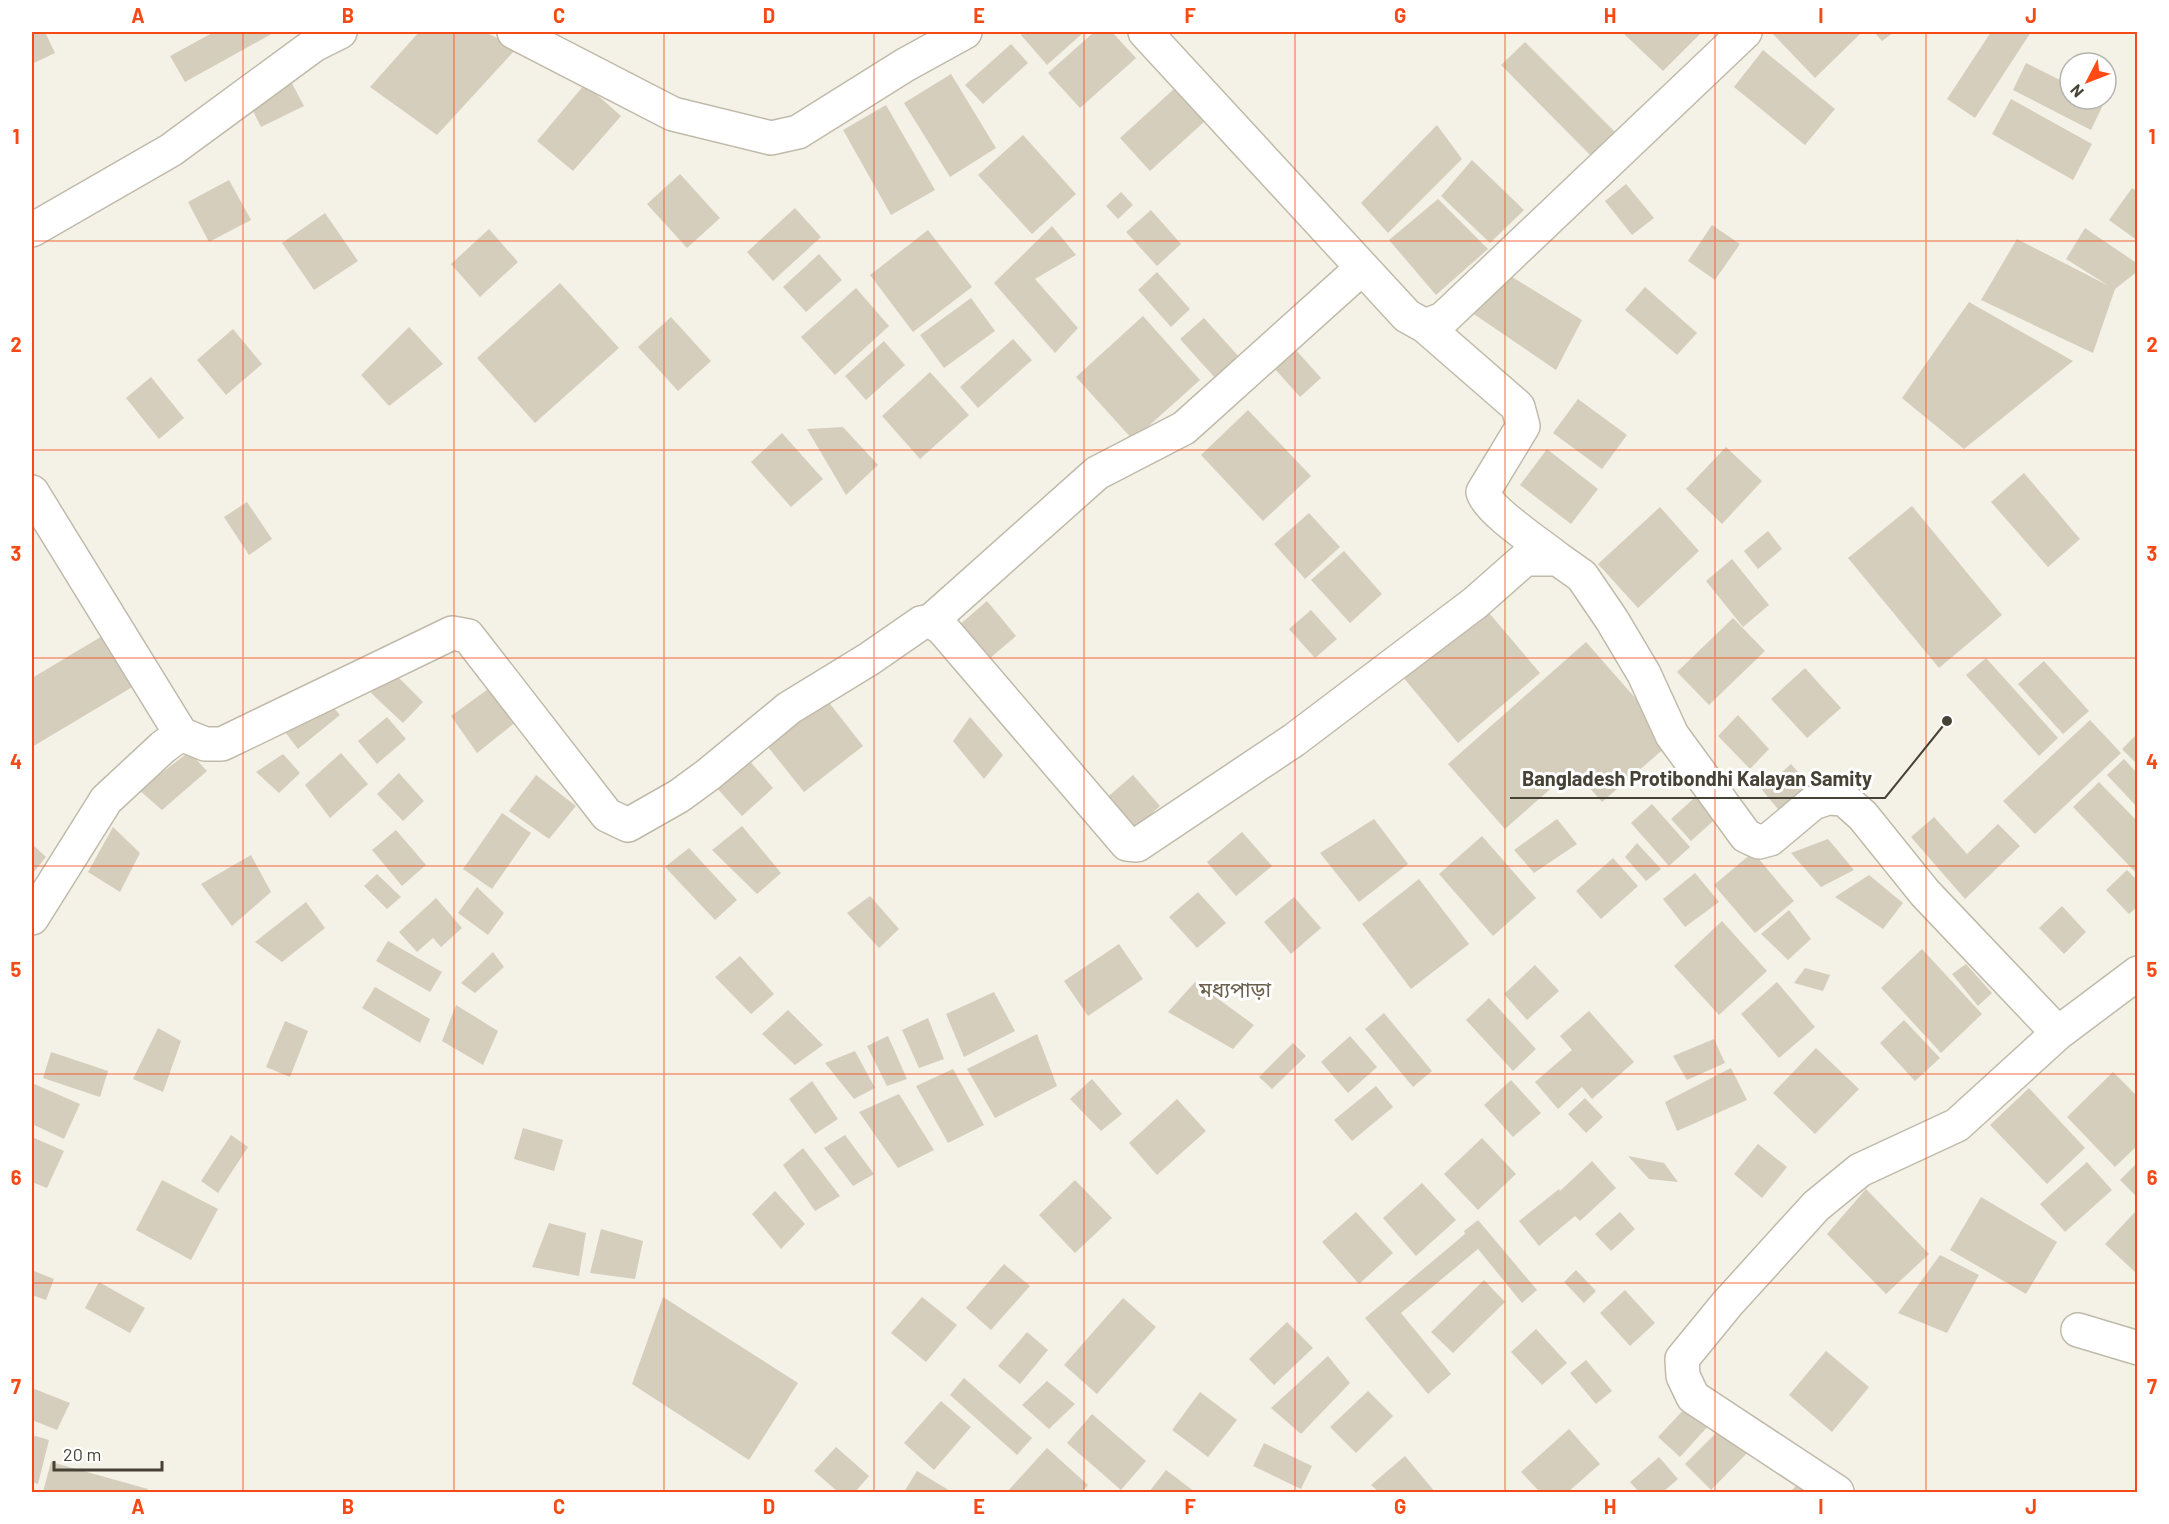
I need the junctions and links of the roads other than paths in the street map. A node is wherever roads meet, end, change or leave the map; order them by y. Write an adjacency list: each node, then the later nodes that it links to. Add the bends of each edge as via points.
1 (340, 32): 6 (street, via 314,45 171,150)
2 (514, 32): 3 (street, via 673,114 771,138 798,132)
3 (965, 32)
4 (1145, 32): 7 (street)
5 (1745, 32): 8 (street, via 1443,319)
6 (32, 231)
7 (1362, 268): 8 (street, via 1407,316); 11 (street, via 1184,428 1097,473)
8 (1425, 326): 10 (street, via 1518,407 1523,426 1483,492 1485,500)
9 (32, 492): 12 (street)
10 (1558, 559): 11 (street, via 1525,560 1294,740 1137,845 1127,844 942,628); 15 (street, via 1582,576 1612,620 1644,674 1672,735 1746,836 1759,842 1770,839 1813,803 1828,798 1844,799 1863,816 1925,894)
11 (931, 621): 12 (street, via 921,623 789,708 680,796 628,825 607,815 468,636 452,633 222,744 205,744)
12 (181, 734): 13 (street, via 106,800)
13 (32, 918)
14 (2138, 973): 15 (street)
15 (2058, 1033): 18 (street, via 1956,1125 1860,1170 1816,1206 1682,1359 1683,1376 1692,1397)
16 (2078, 1329): 17 (street)
17 (2138, 1348)
18 (1837, 1492)

